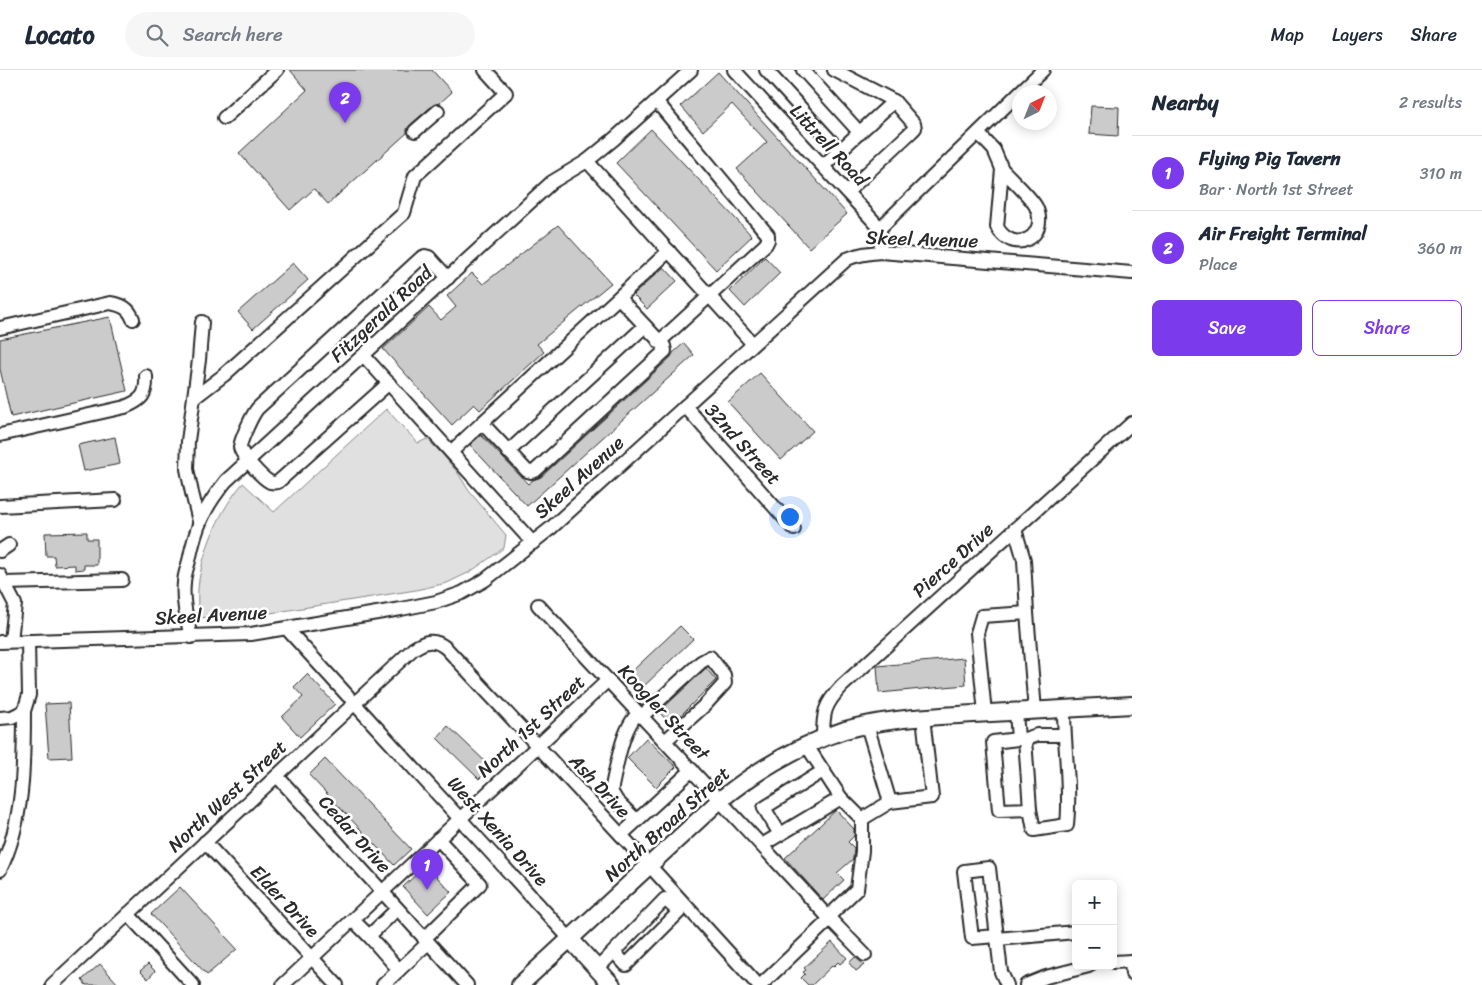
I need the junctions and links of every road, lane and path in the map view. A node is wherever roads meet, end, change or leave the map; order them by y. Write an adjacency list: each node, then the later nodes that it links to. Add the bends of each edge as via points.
1 (276, 70): 14 (street)
2 (485, 70): 39 (street, via 506,93 415,176 404,213 224,375)
3 (691, 70): 11 (street, Fitzgerald Road)
4 (734, 70): 20 (street, Littrell Road)
5 (766, 70): 18 (street)
6 (803, 70): 16 (street)
7 (834, 70): 12 (street)
8 (1043, 70): 9 (street)
9 (1028, 85)
10 (1012, 101): 17 (street)
11 (656, 102): 19 (street, Fitzgerald Road); 28 (street, via 768,235 766,244)
12 (894, 102): 16 (street); 22 (street, via 915,128)
13 (438, 111): 15 (street)
14 (224, 118)
15 (415, 131)
16 (860, 133): 18 (street)
17 (978, 133): 21 (street, via 994,150); 23 (street)
18 (840, 151): 20 (street)
19 (587, 161): 24 (street); 27 (street, Fitzgerald Road, via 552,182)
20 (823, 166): 22 (street, Littrell Road)
21 (1002, 169): 21 (street, via 996,227 1011,241 1031,238 1037,229 1039,216 1035,205)
22 (847, 192): 23 (street, Littrell Road)
23 (880, 228): 25 (street)
24 (669, 251): 28 (street); 29 (street)
25 (881, 252): 26 (street, Skeel Avenue); 35 (street, Skeel Avenue, via 847,259)
26 (1132, 273)
27 (448, 278): 36 (street, Fitzgerald Road); 46 (street, via 429,257 421,258 255,412 240,447)
28 (710, 296): 34 (street); 35 (street)
29 (619, 298): 32 (street); 41 (street)
30 (133, 319): 33 (street, via 131,312 124,307 110,304)
31 (202, 322): 39 (street)
32 (645, 326): 34 (street); 45 (street)
33 (0, 328)
34 (659, 342): 45 (street, via 665,351 535,471 527,471)
35 (753, 344): 40 (street, Skeel Avenue)
36 (364, 356): 38 (street); 46 (street, Fitzgerald Road)
37 (146, 376): 43 (street, via 146,390 142,397 125,407)
38 (389, 383): 44 (street); 46 (street, via 278,482 266,479)
39 (194, 398): 49 (street, via 187,468)
40 (685, 406): 50 (street, 32nd Street); 52 (street, Skeel Avenue)
41 (482, 423): 44 (street); 45 (street)
42 (1132, 423): 51 (street, Pierce Drive)
43 (0, 435)
44 (451, 452): 52 (street)
45 (508, 452)
46 (249, 461): 49 (street, Fitzgerald Road, via 226,481)
47 (116, 500): 48 (street)
48 (0, 506)
49 (199, 522): 58 (street, Fitzgerald Road, via 184,584)
50 (794, 529)
51 (1015, 529): 56 (street, via 1024,560); 75 (street, Pierce Drive, via 831,696 825,710)
52 (534, 543): 57 (street, Skeel Avenue, via 485,580 448,598)
53 (2, 579): 54 (street); 61 (street, via 15,604)
54 (122, 580)
55 (538, 605): 62 (street, Koogler Street)
56 (1027, 613): 67 (street); 69 (street, via 982,616 978,633)
57 (287, 629): 58 (street, Skeel Avenue); 63 (street, West Xenia Drive)
58 (191, 637): 59 (street, Skeel Avenue)
59 (28, 641): 61 (street, Skeel Avenue); 66 (street, via 29,695)
60 (431, 641): 63 (street, North West Street, via 413,649); 78 (street, Ash Drive, via 446,648)
61 (6, 642)
62 (608, 680): 70 (street, Koogler Street); 78 (street, North 1st Street)
63 (351, 699): 82 (street, North West Street); 87 (street, West Xenia Drive)
64 (1132, 705): 65 (main road, North Broad Street)
65 (1064, 709): 67 (main road, North Broad Street); 74 (street)
66 (24, 711): 72 (street); 96 (street, via 24,766 16,829)
67 (1034, 711): 68 (main road, North Broad Street)
68 (1016, 712): 69 (main road, North Broad Street); 76 (street)
69 (985, 714): 71 (main road, North Broad Street)
70 (641, 715): 77 (street, Koogler Street); 77 (street, via 710,657 724,675 725,683); 88 (street, via 631,721 624,737 611,791)
71 (923, 717): 73 (main road, North Broad Street); 85 (street, via 932,796)
72 (0, 718)
73 (867, 725): 75 (main road, North Broad Street); 85 (street)
74 (1064, 735): 76 (street, via 1037,735); 86 (street, via 1069,809 1067,826 1034,830)
75 (823, 738): 79 (main road, North Broad Street)
76 (1021, 739): 86 (street); 86 (street, via 993,742 1000,810)
77 (665, 741): 80 (street, Koogler Street)
78 (538, 746): 87 (street, North 1st Street); 91 (street, Ash Drive)
79 (807, 746): 81 (street); 84 (main road, North Broad Street, via 753,774)
80 (692, 770): 84 (street, Koogler Street); 88 (street)
81 (823, 771): 83 (street); 90 (street, via 764,808)
82 (277, 776): 93 (street, North West Street); 97 (street, Cedar Drive)
83 (841, 798): 89 (street); 90 (street)
84 (720, 800): 94 (street, Koogler Street); 95 (main road, North Broad Street)
85 (890, 802): 89 (street)
86 (1030, 809)
87 (460, 818): 92 (street, North 1st Street); 106 (street, West Xenia Drive)
88 (636, 820): 91 (street)
89 (862, 820): 101 (street, via 857,889)
90 (780, 834): 94 (street)
91 (620, 835): 95 (street, Ash Drive)
92 (438, 839): 97 (street, North 1st Street); 107 (street, via 480,884)
93 (205, 842): 100 (street, North West Street); 110 (street, Elder Drive)
94 (762, 845): 101 (street, Koogler Street)
95 (649, 865): 98 (street, Ash Drive); 106 (main road, North Broad Street)
96 (0, 870)
97 (382, 892): 99 (street, Cedar Drive); 102 (street, North 1st Street)
98 (669, 895): 108 (street); 108 (street, via 679,912 626,965); 124 (street, Ash Drive)
99 (398, 909): 104 (street); 107 (street, Cedar Drive)
100 (128, 914): 117 (street, North West Street); 118 (street)
101 (829, 918): 109 (street, Koogler Street); 124 (street)
102 (352, 920): 104 (street); 110 (street, North 1st Street)
103 (1072, 932): 105 (street)
104 (369, 936): 114 (street)
105 (997, 938): 105 (street, via 989,868 964,871 972,938); 125 (street, via 1001,972)
106 (570, 939): 113 (main road, West Xenia Drive); 122 (main road, North Broad Street)
107 (426, 941): 114 (street); 116 (street, Cedar Drive)
108 (614, 952): 113 (street)
109 (865, 955)
110 (312, 958): 119 (street, North 1st Street); 120 (street, Elder Drive)
111 (1117, 963): 112 (street)
112 (1132, 965)
113 (597, 969): 123 (main road, West Xenia Drive)
114 (399, 970): 121 (street)
115 (1073, 970): 126 (street)
116 (464, 984)
117 (52, 985)
118 (193, 985)
119 (283, 985)
120 (337, 985)
121 (383, 985)
122 (520, 985)
123 (612, 985)
124 (759, 985)
125 (1007, 985)
126 (1026, 985)

